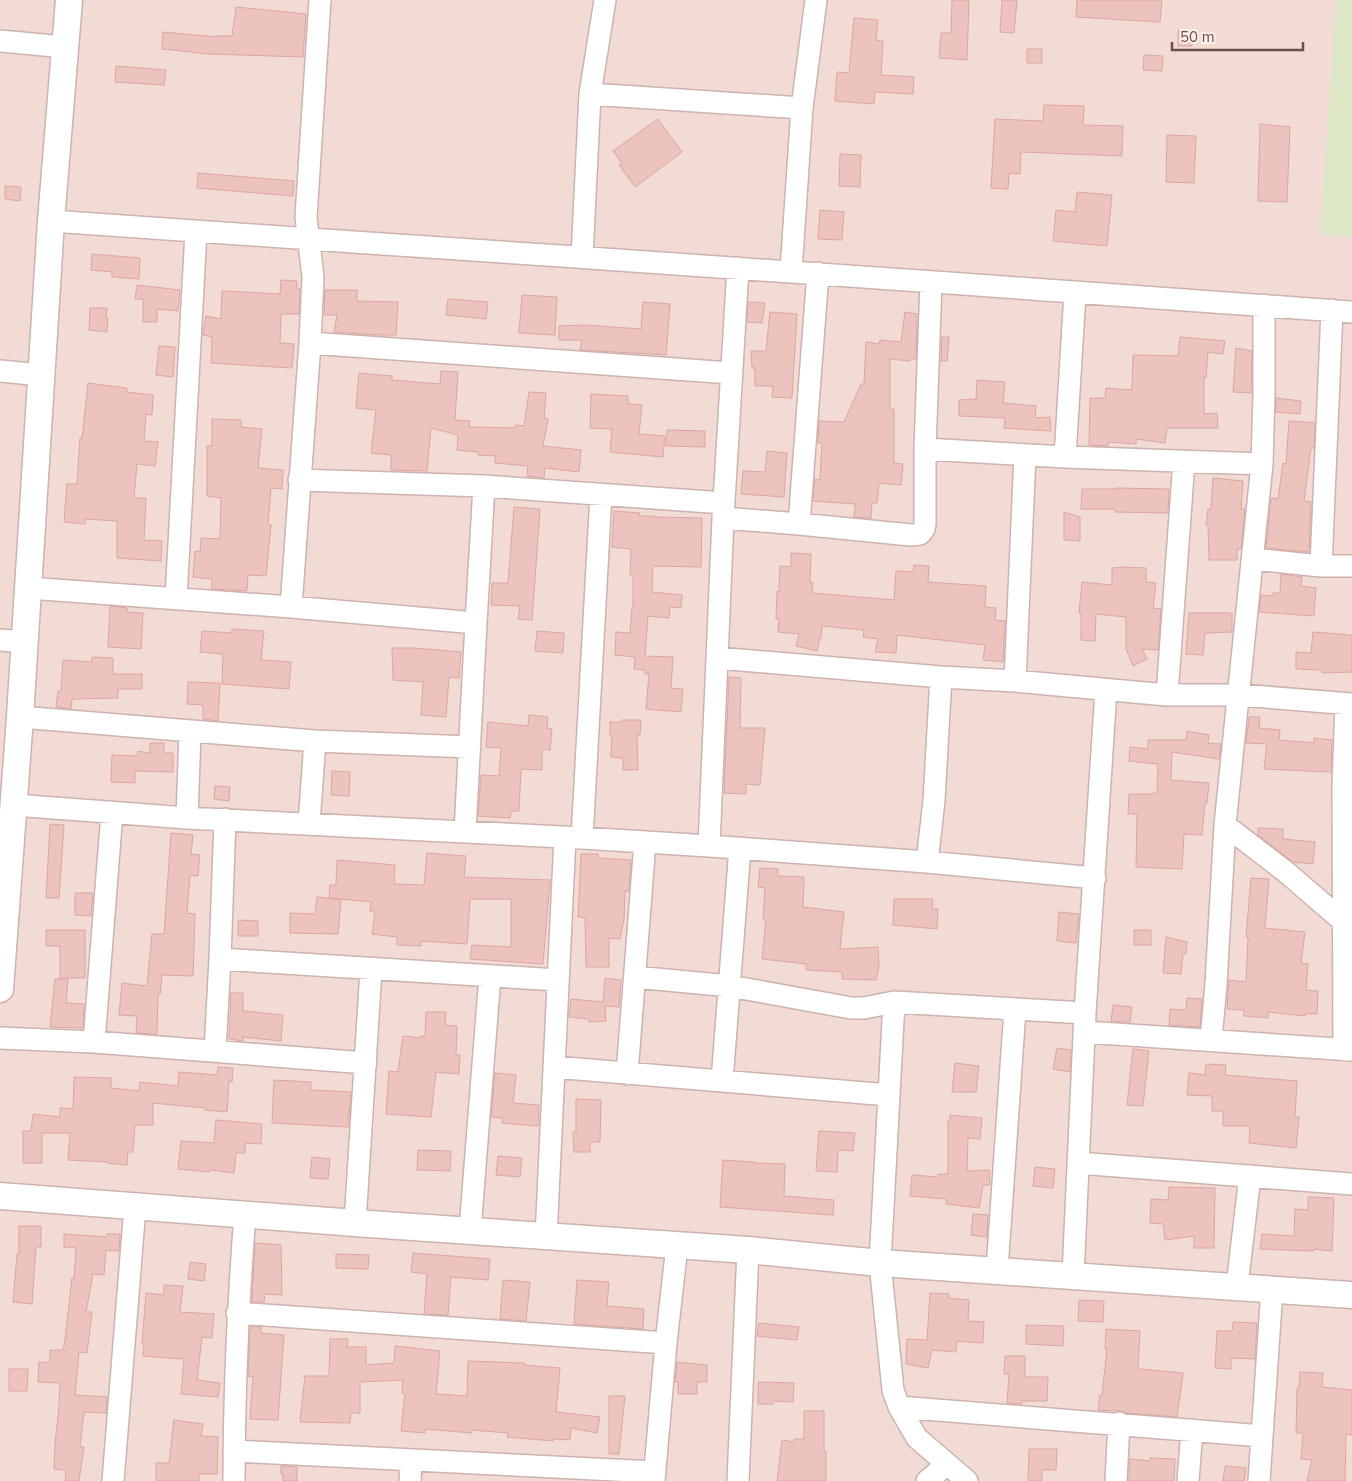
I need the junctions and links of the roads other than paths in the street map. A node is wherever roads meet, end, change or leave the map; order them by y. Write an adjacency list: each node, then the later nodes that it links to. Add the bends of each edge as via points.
1 (69, 0): 6 (street)
2 (320, 0): 11 (street, via 307,193)
3 (606, 0): 7 (street)
4 (816, 0): 8 (street)
5 (0, 41): 6 (street)
6 (66, 47): 9 (street)
7 (590, 94): 8 (street); 12 (street)
8 (802, 108): 14 (street)
9 (51, 221): 10 (street); 23 (street)
10 (196, 232): 11 (street); 38 (street)
11 (308, 238): 12 (street); 20 (street, via 313,277)
12 (582, 257): 13 (street)
13 (738, 268): 14 (street); 22 (street)
14 (791, 271): 15 (street)
15 (818, 273): 16 (street); 33 (street)
16 (931, 282): 17 (street); 24 (street)
17 (1075, 293): 18 (street); 26 (street)
18 (1264, 305): 19 (street); 28 (street)
19 (1342, 311): 35 (street)
20 (310, 343): 22 (street); 29 (street)
21 (0, 371): 23 (street)
22 (731, 373): 32 (street)
23 (42, 375): 37 (street)
24 (925, 449): 25 (street); 33 (street, via 925,524 920,534)
25 (1025, 455): 26 (street); 44 (street)
26 (1065, 457): 27 (street)
27 (1184, 461): 28 (street); 46 (street)
28 (1262, 464): 34 (street)
29 (299, 480): 30 (street); 39 (street)
30 (484, 486): 31 (street); 40 (street)
31 (601, 495): 32 (street); 62 (street)
32 (724, 511): 33 (street); 42 (street)
33 (799, 524)
34 (1253, 560): 35 (street); 47 (street)
35 (1321, 566): 36 (street)
36 (1352, 566)
37 (28, 588): 38 (street); 41 (street)
38 (176, 599): 39 (street)
39 (291, 607): 40 (street)
40 (476, 623): 52 (street)
41 (12, 641): 49 (street)
42 (718, 658): 43 (street); 64 (street)
43 (941, 677): 44 (street); 66 (street)
44 (1015, 681): 45 (street)
45 (1106, 690): 46 (street); 67 (street)
46 (1167, 695): 47 (street)
47 (1240, 695): 48 (street); 60 (street)
48 (1349, 704): 54 (street)
49 (20, 717): 50 (street); 53 (street)
50 (190, 732): 51 (street); 57 (street)
51 (315, 740): 52 (street); 59 (street)
52 (470, 748): 61 (street)
53 (8, 776): 55 (street)
54 (1348, 787): 68 (street)
55 (14, 805): 56 (street); 75 (street)
56 (112, 812): 57 (street); 81 (street)
57 (187, 818): 58 (street)
58 (225, 820): 59 (street); 69 (street)
59 (309, 824): 61 (street)
60 (1225, 825): 68 (street); 80 (street)
61 (465, 832): 62 (street)
62 (573, 837): 63 (street); 73 (street)
63 (645, 842): 64 (street); 72 (street)
64 (709, 846): 65 (street)
65 (740, 848): 66 (street); 74 (street)
66 (927, 862): 67 (street)
67 (1094, 878): 78 (street)
68 (1348, 922): 82 (street)
69 (220, 959): 70 (street); 83 (street)
70 (371, 970): 71 (street); 84 (street)
71 (490, 976): 73 (street); 96 (street)
72 (635, 977): 74 (street); 86 (street)
73 (558, 980): 85 (street)
74 (730, 986): 76 (street, via 851,1008); 87 (street)
75 (0, 989)
76 (894, 1002): 77 (street); 88 (street)
77 (1014, 1009): 78 (street); 101 (street)
78 (1085, 1023): 80 (street); 89 (street)
79 (0, 1038): 81 (street)
80 (1211, 1040): 82 (street)
81 (94, 1042): 83 (street)
82 (1348, 1050)
83 (215, 1051): 84 (street)
84 (366, 1063): 95 (street)
85 (554, 1068): 86 (street); 97 (street)
86 (627, 1074): 87 (street)
87 (722, 1081): 88 (street)
88 (889, 1095): 100 (street)
89 (1078, 1163): 90 (street); 102 (street)
90 (1250, 1176): 91 (street); 103 (street)
91 (1352, 1184)
92 (0, 1196): 93 (street)
93 (135, 1207): 94 (street); 117 (street)
94 (245, 1215): 95 (street); 106 (street)
95 (355, 1223): 96 (street)
96 (470, 1230): 97 (street)
97 (546, 1237): 98 (street)
98 (678, 1246): 99 (street); 107 (street)
99 (748, 1250): 100 (street); 119 (street)
100 (880, 1263): 101 (street); 108 (street, via 893,1390)
101 (997, 1270): 102 (street)
102 (1073, 1276): 103 (street)
103 (1237, 1286): 104 (street)
104 (1272, 1289): 105 (street); 111 (street)
105 (1352, 1295)
106 (237, 1313): 107 (street); 112 (street)
107 (666, 1342): 116 (street)
108 (898, 1407): 109 (street); 113 (street, via 917,1438)
109 (1119, 1424): 110 (street); 122 (street)
110 (1192, 1430): 111 (street); 123 (street)
111 (1262, 1436): 124 (street)
112 (234, 1451): 114 (street); 118 (street)
113 (946, 1465): 120 (street); 121 (street)
114 (410, 1471): 115 (street)
115 (532, 1474): 116 (street)
116 (654, 1476)
117 (113, 1481)
118 (234, 1481)
119 (738, 1481)
120 (927, 1481)
121 (966, 1481)
122 (1116, 1481)
123 (1188, 1481)
124 (1259, 1481)

